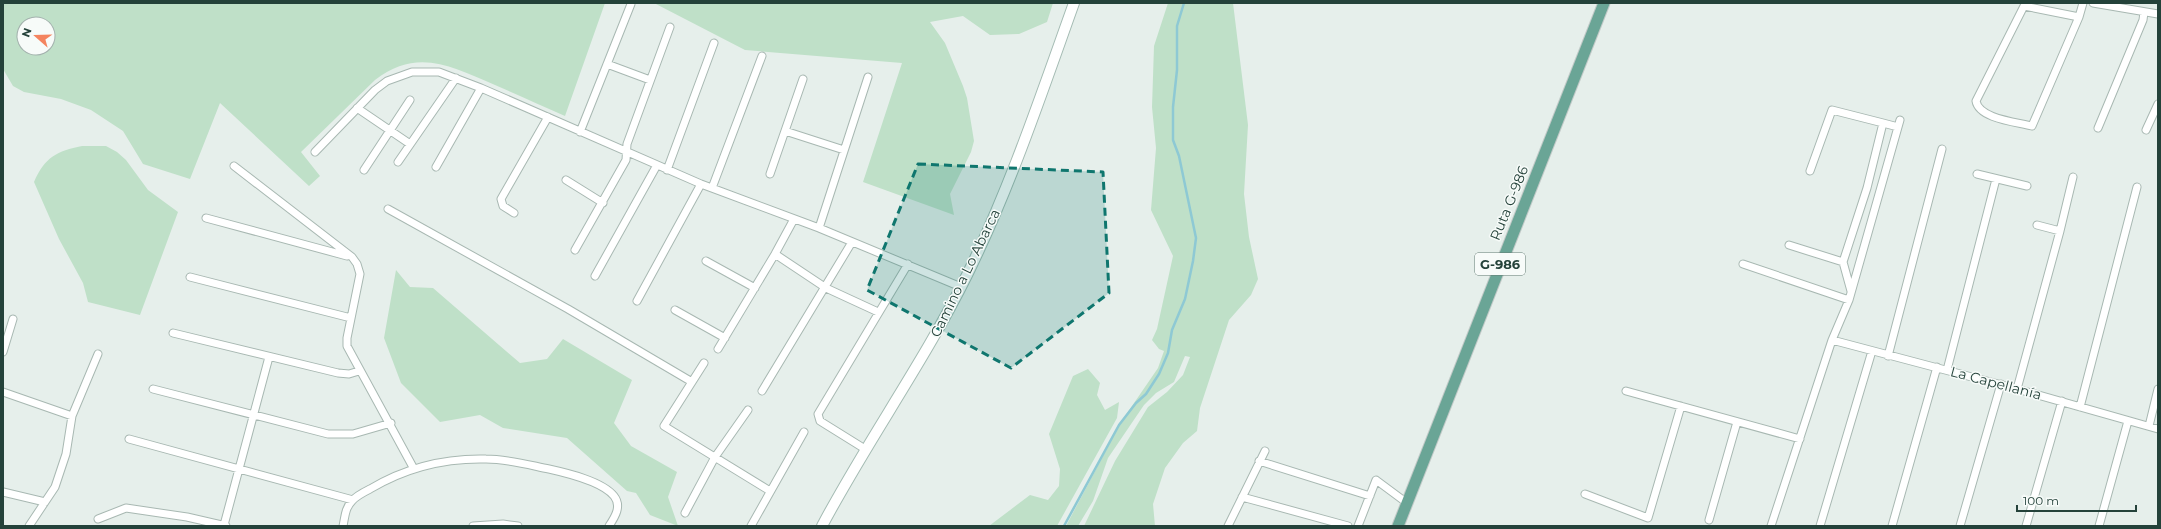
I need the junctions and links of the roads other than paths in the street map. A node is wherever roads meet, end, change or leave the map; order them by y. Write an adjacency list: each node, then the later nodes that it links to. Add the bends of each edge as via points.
1 (1074, 3): 70 (main road, Camino a Lo Abarca, via 1015,165)
2 (1604, 3): 128 (main road, Ruta G-986 / G-986)
3 (2084, 3): 8 (street)
4 (2096, 3): 6 (street)
5 (631, 4): 12 (street)
6 (2144, 12): 7 (street); 25 (street, via 2143,20)
7 (2158, 14)
8 (2079, 17): 8 (street, via 2024,6 1977,98 1980,110 1985,114 2032,126)
9 (670, 27): 16 (street)
10 (714, 43): 40 (street)
11 (762, 56): 50 (street)
12 (607, 64): 16 (street); 29 (street)
13 (868, 77): 32 (street)
14 (456, 78): 17 (street); 20 (street, via 430,71 403,74 381,85); 30 (street)
15 (803, 79): 28 (street)
16 (650, 80): 34 (street)
17 (482, 88): 21 (street); 38 (street)
18 (410, 100): 26 (street)
19 (2158, 104): 27 (street)
20 (357, 108): 26 (street); 33 (street)
21 (548, 118): 29 (street); 53 (street, via 501,199 503,206)
22 (1900, 120): 24 (street)
23 (1883, 123): 24 (street); 41 (street, via 1832,110); 65 (street, via 1867,188)
24 (1898, 127): 73 (street)
25 (2098, 128)
26 (390, 130): 30 (street); 39 (street)
27 (2146, 130)
28 (785, 131): 32 (street); 42 (street)
29 (580, 132): 34 (street)
30 (410, 144): 35 (street)
31 (1942, 149): 87 (street)
32 (844, 150): 57 (street)
33 (315, 152)
34 (626, 152): 36 (street); 51 (street, via 626,160)
35 (398, 162)
36 (657, 165): 40 (street); 68 (street)
37 (234, 166): 63 (street)
38 (436, 167)
39 (364, 170)
40 (667, 170): 47 (street)
41 (1810, 171)
42 (770, 174)
43 (1977, 174): 45 (street)
44 (2073, 177): 58 (street)
45 (1996, 179): 48 (street); 91 (street)
46 (566, 180): 51 (street)
47 (701, 184): 50 (street); 75 (street)
48 (2027, 186)
49 (2137, 187): 103 (street)
50 (712, 188): 55 (street)
51 (603, 203): 61 (street)
52 (388, 209): 93 (street, via 568,309)
53 (514, 213)
54 (206, 218): 63 (street)
55 (794, 219): 57 (street); 62 (street)
56 (2037, 225): 58 (street)
57 (819, 228): 59 (street)
58 (2060, 231): 97 (street)
59 (852, 242): 66 (street); 72 (street)
60 (1789, 246): 65 (street)
61 (575, 250)
62 (775, 254): 71 (street); 72 (street)
63 (352, 257): 78 (street, via 360,274)
64 (706, 261): 71 (street)
65 (1844, 262): 73 (street)
66 (908, 264): 70 (street); 77 (street)
67 (1743, 264): 74 (street)
68 (595, 276)
69 (190, 277): 78 (street)
70 (961, 287): 115 (main road, Camino a Lo Abarca, via 930,345)
71 (755, 288): 81 (street)
72 (826, 288): 77 (street); 98 (street)
73 (1851, 291): 74 (street)
74 (1849, 300): 82 (street)
75 (637, 301)
76 (675, 310): 81 (street)
77 (878, 312): 115 (street, via 818,414 820,421)
78 (351, 318): 92 (street, via 347,346)
79 (13, 319): 85 (street)
80 (173, 333): 88 (street)
81 (725, 338): 83 (street)
82 (1832, 340): 84 (street, La Capellanía); 114 (street)
83 (718, 349)
84 (1872, 351): 87 (street, La Capellanía); 147 (street)
85 (3, 352)
86 (98, 354): 106 (street)
87 (1888, 356): 90 (street, La Capellanía)
88 (269, 357): 92 (street, via 345,374); 105 (street)
89 (704, 363): 93 (street)
90 (1937, 367): 91 (street, La Capellanía); 148 (street)
91 (1947, 370): 94 (street, La Capellanía)
92 (359, 371): 109 (street)
93 (692, 382): 117 (street, via 664,426)
94 (2001, 384): 97 (street, La Capellanía); 149 (street)
95 (2158, 388): 110 (street)
96 (153, 389): 105 (street)
97 (2017, 389): 101 (street, La Capellanía)
98 (762, 391)
99 (1626, 391): 102 (street)
100 (3, 392): 106 (street)
101 (2062, 401): 103 (street, La Capellanía); 150 (street)
102 (1681, 406): 108 (street); 123 (street, via 1648,518)
103 (2080, 407): 107 (street, La Capellanía)
104 (748, 410): 117 (street)
105 (254, 415): 109 (street, via 328,434 353,434); 119 (street)
106 (72, 416): 127 (street, via 66,454 55,487)
107 (2128, 421): 110 (street, La Capellanía); 151 (street)
108 (1737, 422): 114 (street); 132 (street)
109 (391, 423): 120 (street)
110 (2148, 426): 111 (street, La Capellanía)
111 (2158, 429)
112 (804, 432): 121 (street)
113 (129, 439): 119 (street)
114 (1800, 439): 146 (street)
115 (865, 449): 141 (main road, Camino a Lo Abarca)
116 (1265, 451): 118 (street)
117 (715, 457): 121 (street); 129 (street)
118 (1259, 461): 124 (street); 125 (street)
119 (239, 468): 126 (street); 135 (street)
120 (414, 468): 126 (street, via 388,479); 139 (street, via 458,460 488,459 574,476 595,484 613,495 617,502 617,510)
121 (770, 491): 140 (street)
122 (3, 492): 127 (street)
123 (1585, 494)
124 (1370, 496): 128 (street, via 1376,480); 144 (street)
125 (1242, 497): 142 (street); 143 (street)
126 (352, 500): 136 (street, via 346,509)
127 (45, 502): 133 (street)
128 (1407, 503): 145 (main road, Ruta G-986 / G-986)
129 (686, 513)
130 (98, 519): 131 (street, via 126,508)
131 (204, 520): 134 (street); 135 (street)
132 (1709, 520)
133 (29, 526)
134 (195, 526)
135 (225, 526)
136 (343, 526)
137 (472, 526): 138 (street)
138 (518, 526)
139 (609, 526)
140 (750, 526)
141 (822, 526)
142 (1228, 526)
143 (1348, 526)
144 (1358, 526)
145 (1398, 526)
146 (1771, 526)
147 (1820, 526)
148 (1892, 526)
149 (1960, 526)
150 (2026, 526)
151 (2099, 526)

